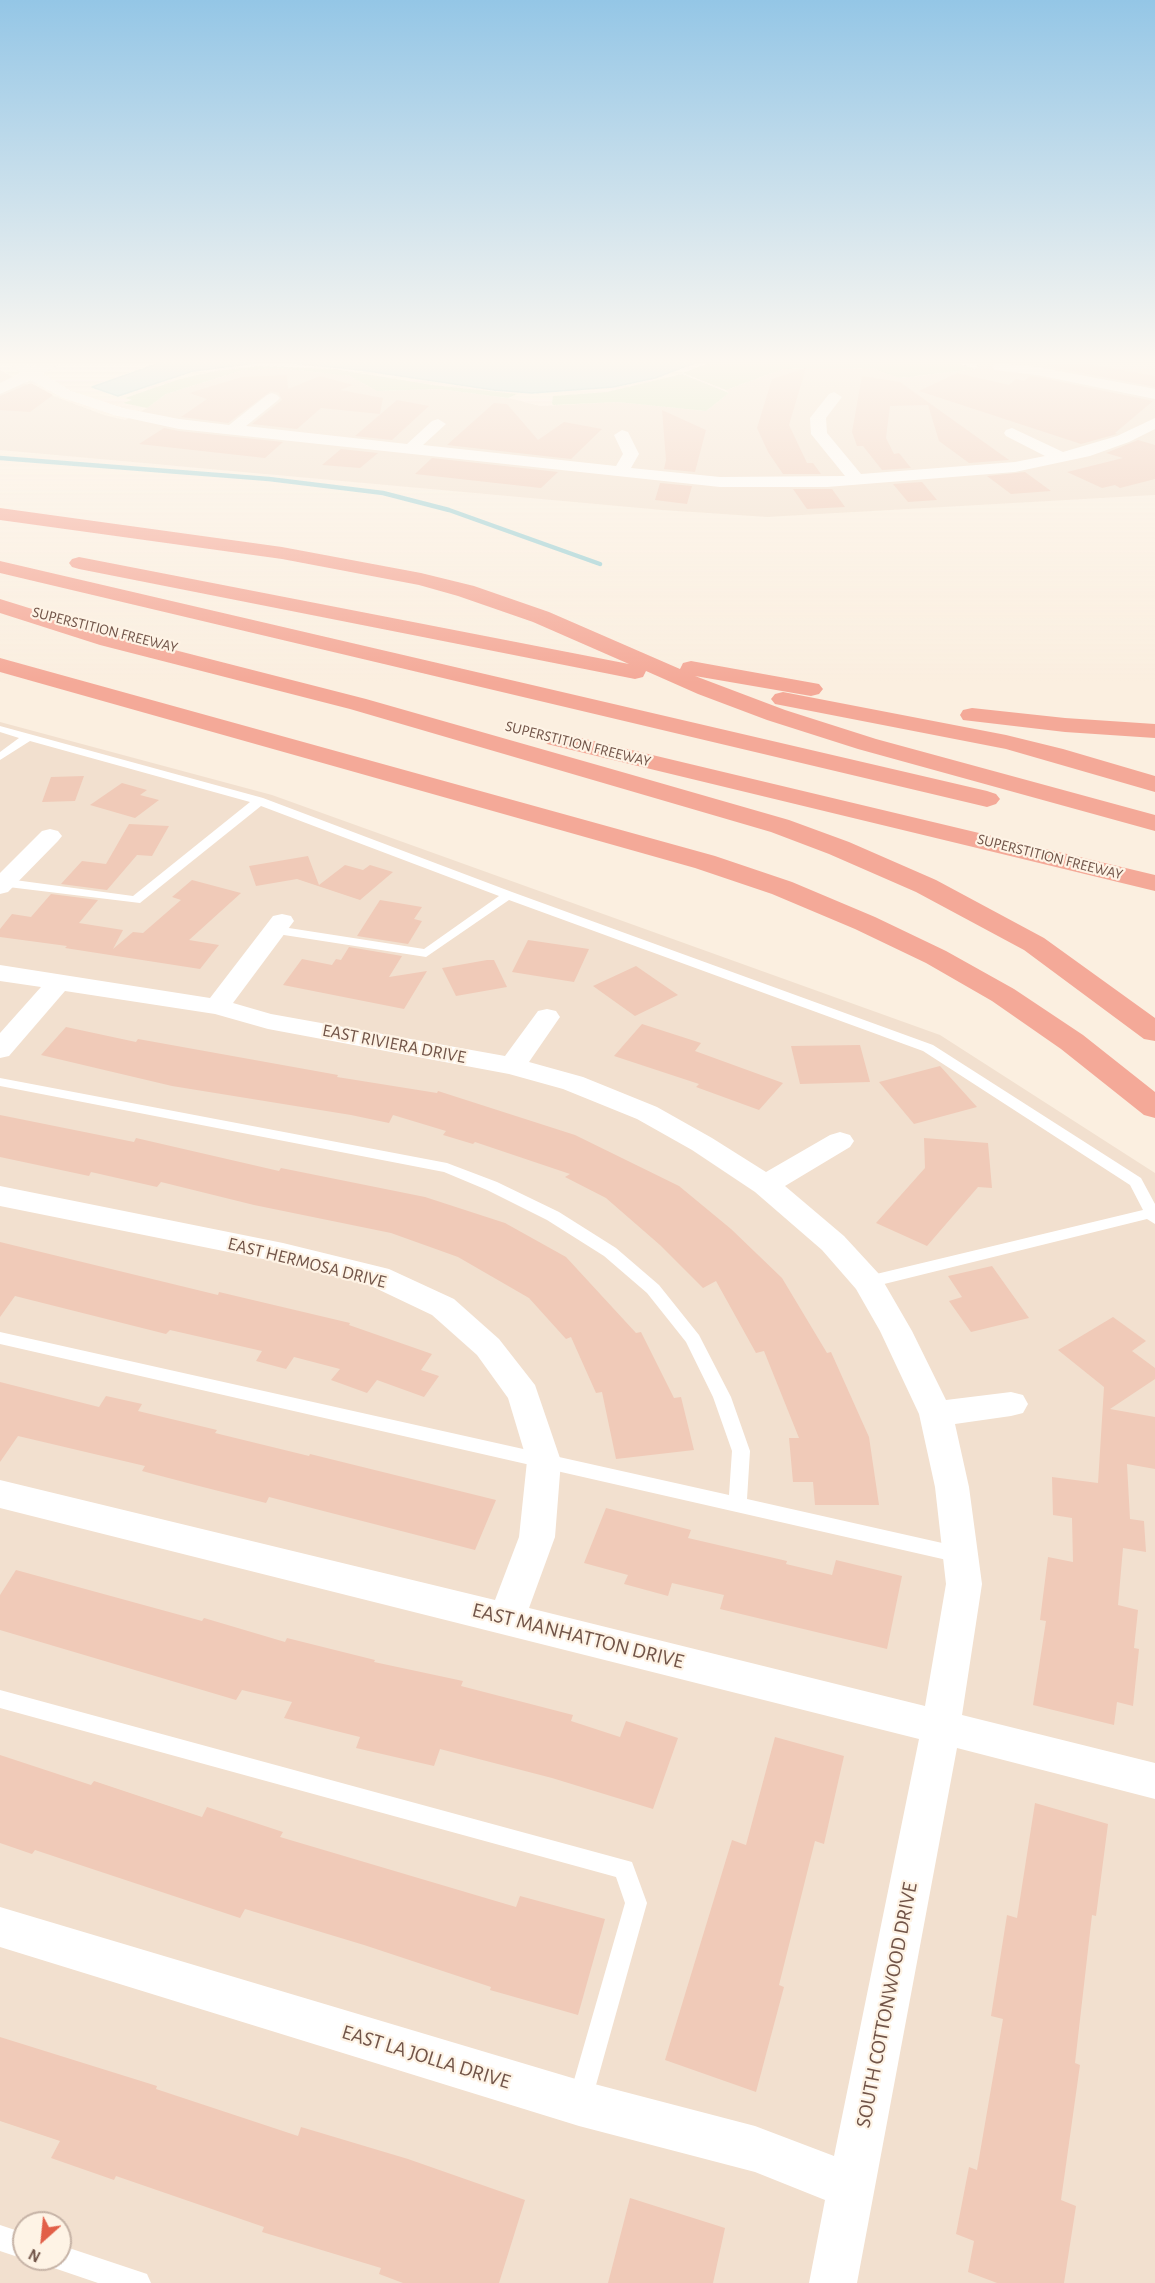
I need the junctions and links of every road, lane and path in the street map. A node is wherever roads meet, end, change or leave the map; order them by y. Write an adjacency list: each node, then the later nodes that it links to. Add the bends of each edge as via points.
1 (607, 470): 4 (street)
2 (848, 470): 5 (street)
3 (989, 470): 5 (street)
4 (621, 471): 5 (street, via 754,483)
5 (857, 480)
6 (0, 514): 19 (highway, via 293,554 421,579 541,617 706,689 805,725)
7 (3, 552): 8 (highway); 21 (highway)
8 (34, 554)
9 (57, 558): 11 (highway)
10 (0, 606): 22 (highway, SUPERSTITION FREEWAY); 30 (highway, via 108,640 358,704 809,837 979,912 1034,944)
11 (489, 638): 14 (highway, via 959,713); 17 (highway, via 1006,742)
12 (0, 665): 34 (highway, via 705,862 782,888 936,957 1003,995 1072,1042)
13 (0, 729): 15 (lane)
14 (1155, 731)
15 (28, 737): 16 (lane); 18 (lane)
16 (0, 757)
17 (1155, 784)
18 (259, 801): 23 (lane, via 136,900); 24 (lane)
19 (1155, 823)
20 (50, 836): 23 (street)
21 (1155, 840)
22 (1155, 883)
23 (1, 884)
24 (508, 895): 25 (lane, via 426,953); 38 (lane, via 928,1048 1136,1182)
25 (279, 925): 28 (street)
26 (0, 973): 27 (street, EAST RIVIERA DRIVE)
27 (57, 984): 28 (street, EAST RIVIERA DRIVE); 31 (street)
28 (217, 1007): 32 (street, EAST RIVIERA DRIVE, via 268,1021)
29 (547, 1017): 32 (street)
30 (1155, 1032)
31 (0, 1050)
32 (512, 1066): 36 (street, EAST RIVIERA DRIVE, via 573,1083 647,1113)
33 (0, 1082): 45 (lane, via 447,1168 553,1216 610,1252 654,1289 693,1339 722,1397 741,1450)
34 (1155, 1108)
35 (840, 1141): 36 (street)
36 (765, 1185): 39 (street, EAST RIVIERA DRIVE, via 833,1242)
37 (0, 1196): 43 (street, EAST HERMOSA DRIVE, via 315,1261 378,1277 443,1307 488,1347 523,1394)
38 (1154, 1216): 39 (lane)
39 (868, 1282): 42 (street, EAST RIVIERA DRIVE)
40 (0, 1338): 43 (lane)
41 (1011, 1404): 42 (street)
42 (936, 1414): 46 (street, EAST RIVIERA DRIVE, via 952,1487)
43 (544, 1461): 45 (lane); 47 (street, EAST HERMOSA DRIVE, via 537,1537)
44 (0, 1494): 47 (street, EAST MANHATTON DRIVE)
45 (737, 1505): 46 (lane)
46 (960, 1556): 49 (street, EAST RIVIERA DRIVE, via 963,1584)
47 (507, 1618): 49 (street, EAST MANHATTON DRIVE)
48 (0, 1699): 52 (lane, via 624,1869 636,1903)
49 (941, 1727): 50 (street, EAST MANHATTON DRIVE); 53 (street, SOUTH COTTONWOOD DRIVE)
50 (1155, 1781)
51 (0, 1927): 52 (street, EAST LA JOLLA DRIVE)
52 (579, 2103): 53 (street, EAST LA JOLLA DRIVE, via 755,2149)
53 (852, 2187): 56 (street, SOUTH COTTONWOOD DRIVE)
54 (72, 2262): 55 (lane)
55 (138, 2283)
56 (833, 2283)

